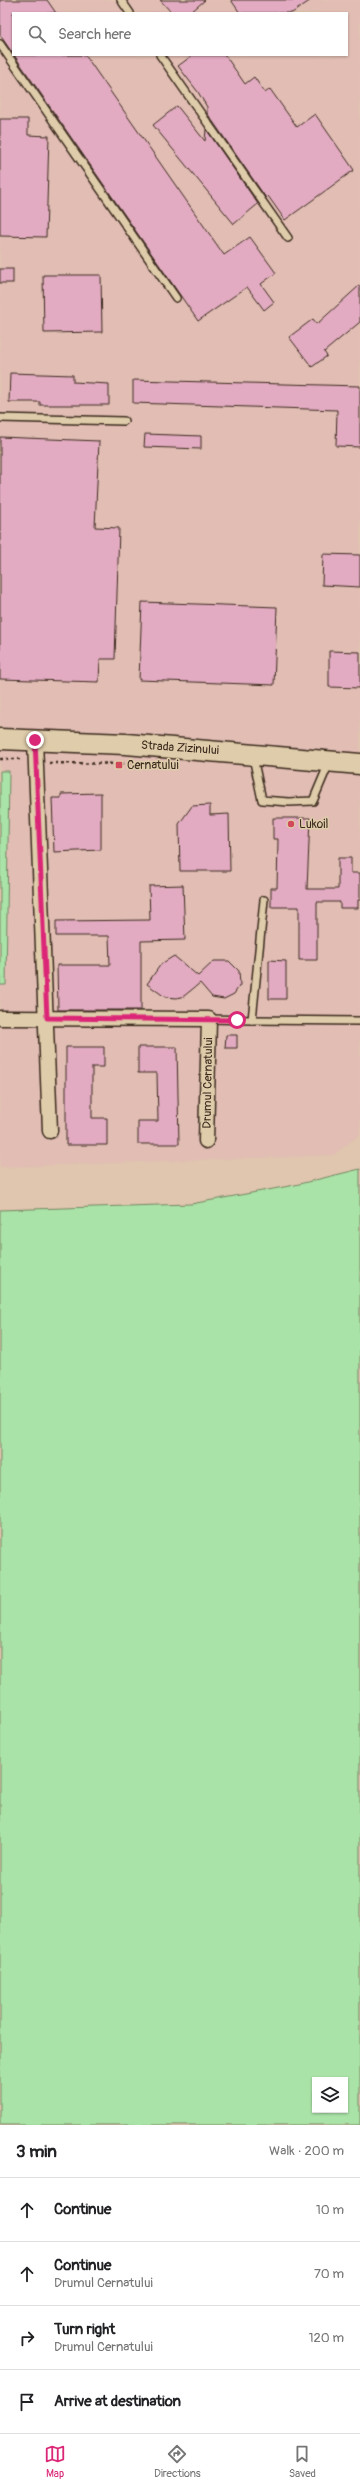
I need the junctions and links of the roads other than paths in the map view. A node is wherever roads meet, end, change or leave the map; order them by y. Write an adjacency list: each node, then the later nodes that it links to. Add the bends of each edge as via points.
1 (121, 0): 2 (lane)
2 (129, 12)
3 (0, 44): 6 (lane)
4 (161, 56): 5 (lane)
5 (288, 238)
6 (176, 298)
7 (0, 418): 8 (lane)
8 (124, 421)
9 (0, 739): 10 (main road, Strada Zizinului)
10 (35, 740): 11 (main road, Strada Zizinului); 16 (street)
11 (253, 754): 12 (main road, Strada Zizinului); 12 (lane, via 262,800 312,801)
12 (330, 761): 13 (main road, Strada Zizinului)
13 (360, 764)
14 (264, 900): 18 (lane)
15 (0, 1018): 16 (street)
16 (47, 1018): 17 (street); 20 (street)
17 (209, 1019): 18 (lane); 21 (street, Drumul Cernatului)
18 (252, 1020): 19 (lane)
19 (360, 1021)
20 (50, 1131)
21 (206, 1141)

